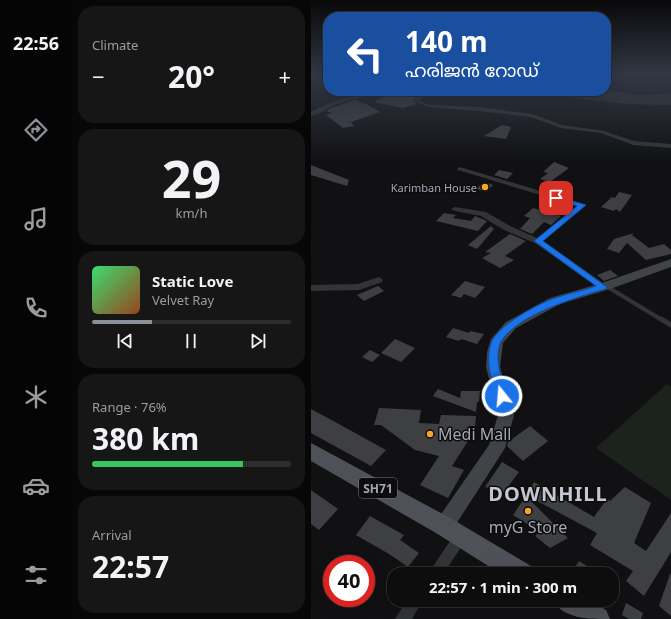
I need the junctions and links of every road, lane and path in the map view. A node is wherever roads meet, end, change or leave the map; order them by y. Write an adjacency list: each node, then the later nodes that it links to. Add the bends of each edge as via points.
1 (332, 104): 3 (street)
2 (424, 104): 4 (street, via 532,116 561,126 602,132 636,144)
3 (311, 114)
4 (671, 146)
5 (460, 169): 7 (street, via 582,205)
6 (455, 209): 7 (street, via 483,214)
7 (538, 241): 10 (street)
8 (671, 263): 10 (street)
9 (379, 280): 11 (street, via 359,287)
10 (605, 287): 12 (lane); 14 (street, via 555,301 511,325 496,342 493,367 506,415 497,448)
11 (311, 288)
12 (671, 325)
13 (311, 451): 14 (main road, SH71)
14 (453, 531): 15 (street); 16 (main road, SH71)
15 (438, 567)
16 (512, 567)
17 (411, 607): 19 (street)
18 (576, 607): 20 (main road)
19 (403, 619)
20 (596, 619)

